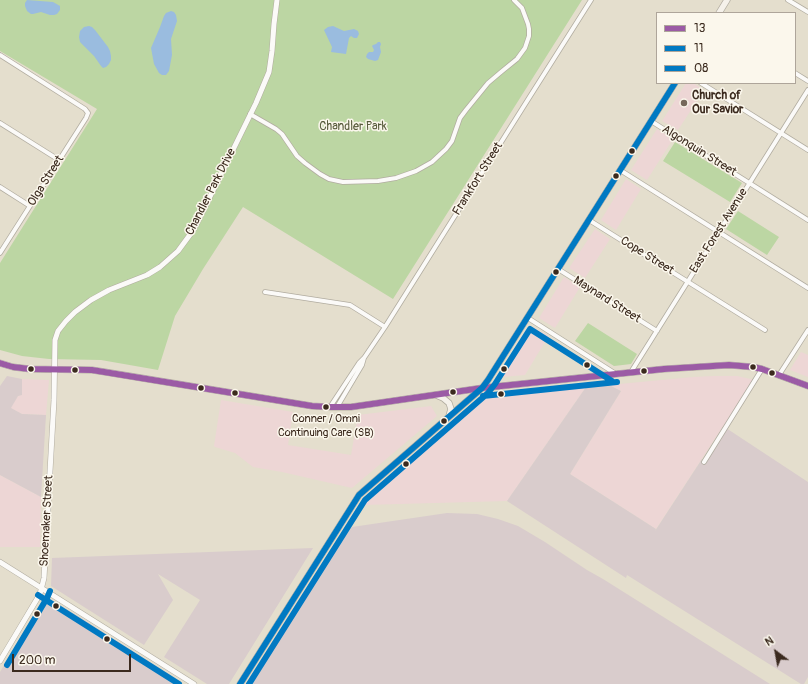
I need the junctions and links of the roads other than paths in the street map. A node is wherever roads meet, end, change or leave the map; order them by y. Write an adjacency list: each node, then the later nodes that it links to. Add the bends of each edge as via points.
1 (277, 0): 14 (street, Chandler Park Drive, via 269,72)
2 (514, 0): 14 (street, via 522,8 528,24 529,36 525,48 517,59 488,83 466,110 446,149 432,162 416,171 378,181 343,182 330,179 305,163 276,129)
3 (591, 0): 33 (street, Frankfort Street)
4 (727, 0): 6 (main road)
5 (788, 0): 7 (street)
6 (720, 12)
7 (808, 12)
8 (0, 55): 19 (street, Olga Street, via 87,111 88,116)
9 (796, 74): 10 (street)
10 (808, 81)
11 (674, 84): 15 (main road)
12 (703, 84): 17 (street)
13 (808, 90): 17 (street, East Forest Avenue)
14 (250, 114): 39 (street, Chandler Park Drive, via 200,219 188,238 155,271 100,295 66,321 56,334)
15 (651, 121): 20 (main road); 21 (street, Algonquin Street)
16 (0, 123): 19 (street)
17 (781, 133): 18 (street); 21 (street, East Forest Avenue)
18 (808, 150)
19 (59, 160): 23 (street, Olga Street)
20 (620, 170): 24 (main road); 26 (street)
21 (750, 183): 25 (street, Algonquin Street); 26 (street, East Forest Avenue)
22 (0, 187): 23 (street)
23 (30, 206): 27 (street, Olga Street)
24 (589, 220): 28 (main road); 29 (street, Cope Street)
25 (808, 220)
26 (719, 232): 29 (street, East Forest Avenue); 30 (street)
27 (0, 252)
28 (558, 269): 32 (main road); 36 (street, Maynard Street)
29 (687, 282): 34 (street, Cope Street); 36 (street, East Forest Avenue)
30 (808, 288)
31 (265, 292): 33 (street, via 350,305)
32 (528, 318): 41 (street); 44 (main road)
33 (385, 327): 46 (street, Frankfort Street)
34 (765, 330)
35 (808, 330): 42 (street)
36 (657, 331): 40 (street, East Forest Avenue)
37 (0, 363): 39 (main road)
38 (762, 369): 40 (main road, via 729,365); 42 (main road); 48 (street)
39 (54, 370): 46 (main road, via 92,370 312,406); 50 (street, Shoemaker Street, via 46,553)
40 (631, 372): 41 (main road)
41 (616, 374): 44 (main road)
42 (779, 375): 43 (main road)
43 (808, 386)
44 (482, 388): 45 (main road); 47 (main road)
45 (434, 395): 46 (main road, via 350,407); 47 (main road, via 449,403)
46 (333, 407)
47 (449, 417): 53 (main road, via 359,495)
48 (704, 462)
49 (0, 562): 50 (street)
50 (42, 588): 51 (street, Shoemaker Street); 52 (street)
51 (0, 661)
52 (194, 684)
53 (240, 684)

